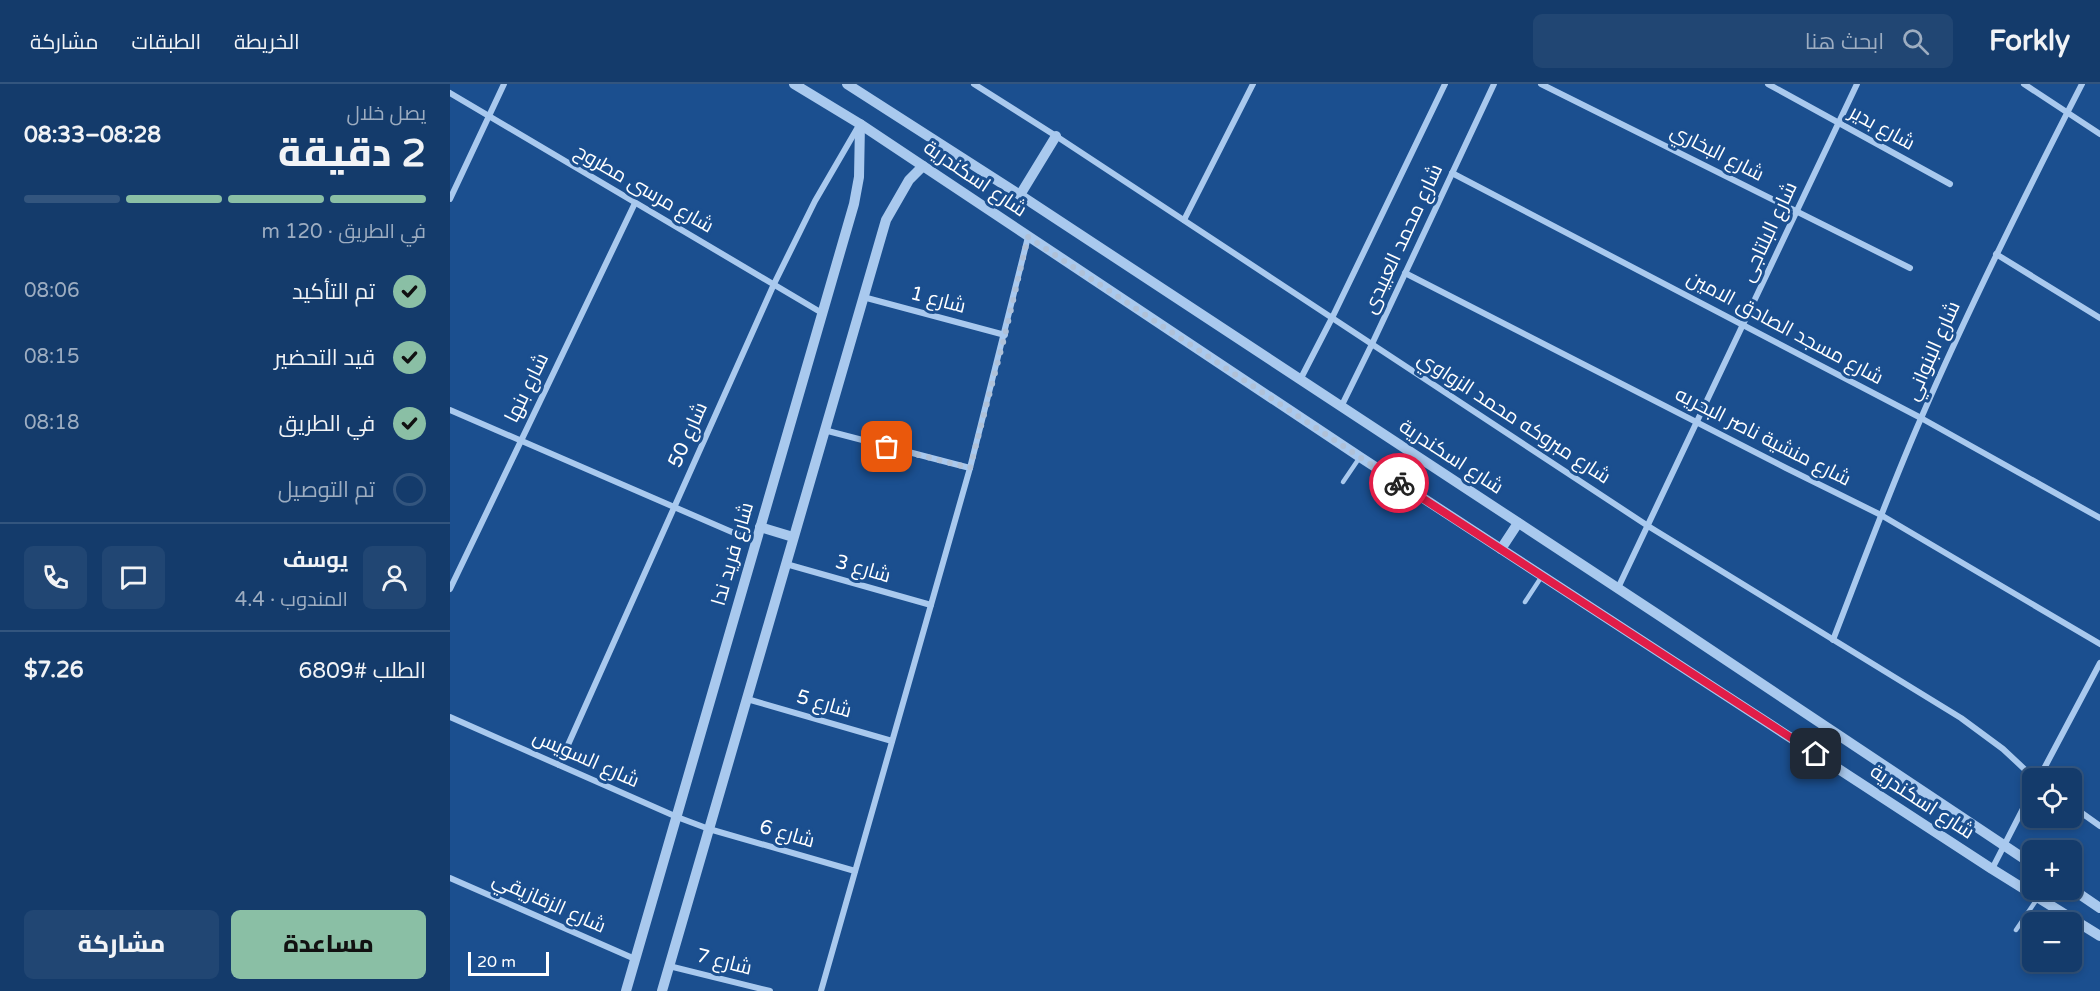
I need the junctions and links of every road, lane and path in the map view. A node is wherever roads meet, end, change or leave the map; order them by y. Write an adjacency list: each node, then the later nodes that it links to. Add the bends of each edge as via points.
1 (504, 84): 15 (street)
2 (794, 84): 17 (street, شارع اسكندرية)
3 (847, 84): 23 (street, شارع اسكندرية)
4 (974, 84): 19 (street, شارع مبروكه محمد الزواوي)
5 (1253, 84): 27 (street)
6 (1444, 84): 35 (street, شارع محمد العبيدى)
7 (1494, 84): 21 (street, شارع محمد العبيدى)
8 (1541, 84): 26 (street, شارع البخاري)
9 (1768, 84): 16 (street, شارع بدير)
10 (1857, 84): 16 (street, شارع البلتاجى)
11 (2024, 84): 14 (street)
12 (2082, 84): 14 (street, شارع البنواني)
13 (450, 93): 15 (street, شارع مرسى مطروح)
14 (2067, 113): 18 (street); 29 (street, شارع البنواني)
15 (488, 116): 24 (street); 25 (street, شارع مرسى مطروح)
16 (1839, 123): 22 (street, شارع بدير); 26 (street, شارع البلتاجى)
17 (860, 124): 20 (street, شارع اسكندرية); 32 (street, شارع 50, via 815,201); 34 (street, شارع فريد ندا, via 854,204)
18 (2100, 134)
19 (1056, 136): 23 (street); 27 (street, شارع مبروكه محمد الزواوي)
20 (923, 166): 28 (street, شارع اسكندرية); 33 (street, via 909,180 886,220)
21 (1452, 173): 31 (street, شارع محمد العبيدى); 37 (street, شارع مسجد الصادق الامين)
22 (1950, 184)
23 (1020, 195): 40 (street, شارع اسكندرية)
24 (450, 199)
25 (635, 203): 32 (street, شارع مرسى مطروح); 46 (street, شارع بنها)
26 (1797, 211): 30 (street, شارع البخاري); 37 (street, شارع البلتاجى)
27 (1184, 220): 35 (street, شارع مبروكه محمد الزواوي)
28 (1028, 237): 38 (street); 47 (street, شارع اسكندرية)
29 (1996, 254): 36 (street); 43 (street, شارع البنواني)
30 (1910, 268)
31 (1405, 273): 39 (street, شارع محمد العبيدى); 44 (street, شارع منشية ناصر البحريه)
32 (774, 284): 34 (street, شارع مرسى مطروح); 50 (street, شارع 50)
33 (863, 297): 38 (street, شارع 1); 45 (street)
34 (822, 313): 55 (street, شارع فريد ندا)
35 (1332, 318): 39 (street, شارع مبروكه محمد الزواوي); 40 (street, شارع محمد العبيدى)
36 (2100, 318)
37 (1743, 325): 43 (street, شارع مسجد الصادق الامين); 44 (street, شارع البلتاجى)
38 (1005, 335): 48 (street)
39 (1372, 344): 41 (street, شارع محمد العبيدى); 54 (street, شارع مبروكه محمد الزواوي)
40 (1300, 380): 41 (street, شارع اسكندرية)
41 (1341, 407): 53 (street, شارع اسكندرية)
42 (450, 410): 46 (street)
43 (1921, 418): 51 (street, شارع البنواني); 52 (street, شارع مسجد الصادق الامين)
44 (1697, 423): 51 (street, شارع منشية ناصر البحريه); 54 (street, شارع البلتاجى)
45 (824, 430): 48 (street); 56 (street)
46 (520, 440): 50 (street); 62 (street, شارع بنها)
47 (1360, 457): 49 (lane); 58 (street, شارع اسكندرية)
48 (970, 468): 64 (street)
49 (1343, 482)
50 (674, 507): 57 (street); 71 (street, شارع 50)
51 (1881, 515): 65 (street, شارع البنواني); 66 (street, شارع منشية ناصر البحريه)
52 (2100, 518)
53 (1518, 523): 58 (street); 61 (street, شارع اسكندرية)
54 (1648, 526): 61 (street, شارع البلتاجى); 65 (street, شارع مبروكه محمد الزواوي)
55 (760, 527): 56 (street); 57 (street, شارع فريد ندا)
56 (793, 537): 59 (street)
57 (754, 542): 76 (street, شارع فريد ندا)
58 (1501, 549): 60 (street, شارع اسكندرية)
59 (786, 564): 64 (street, شارع 3); 68 (street)
60 (1542, 576): 63 (lane); 81 (street, شارع اسكندرية)
61 (1618, 588): 79 (street, شارع اسكندرية)
62 (450, 589)
63 (1525, 602)
64 (931, 605): 70 (street)
65 (1833, 639): 72 (street, شارع مبروكه محمد الزواوي, via 1983,733)
66 (2100, 644)
67 (2100, 663): 73 (street)
68 (747, 699): 70 (street, شارع 5); 78 (street)
69 (450, 717): 71 (street, شارع السويس)
70 (892, 741): 82 (street)
71 (559, 765): 76 (street, شارع السويس)
72 (2023, 768)
73 (2044, 768)
74 (2022, 811): 79 (street)
75 (2082, 813): 77 (street)
76 (677, 817): 78 (street, شارع السويس); 91 (street, شارع فريد ندا)
77 (2100, 826)
78 (709, 829): 82 (street, شارع 6); 92 (street)
79 (2004, 846): 80 (street, شارع اسكندرية); 81 (street)
80 (2022, 858)
81 (1992, 869): 84 (street, شارع اسكندرية)
82 (855, 871): 96 (street)
83 (450, 878): 91 (street, شارع الزقازيقي)
84 (2022, 887)
85 (2082, 896): 88 (street)
86 (2035, 900): 89 (lane)
87 (2044, 900): 90 (street, شارع اسكندرية)
88 (2100, 908)
89 (2016, 930)
90 (2100, 936)
91 (635, 959): 93 (street, شارع فريد ندا)
92 (669, 966): 94 (street); 95 (street, شارع 7)
93 (626, 991)
94 (662, 991)
95 (770, 991)
96 (821, 991)

